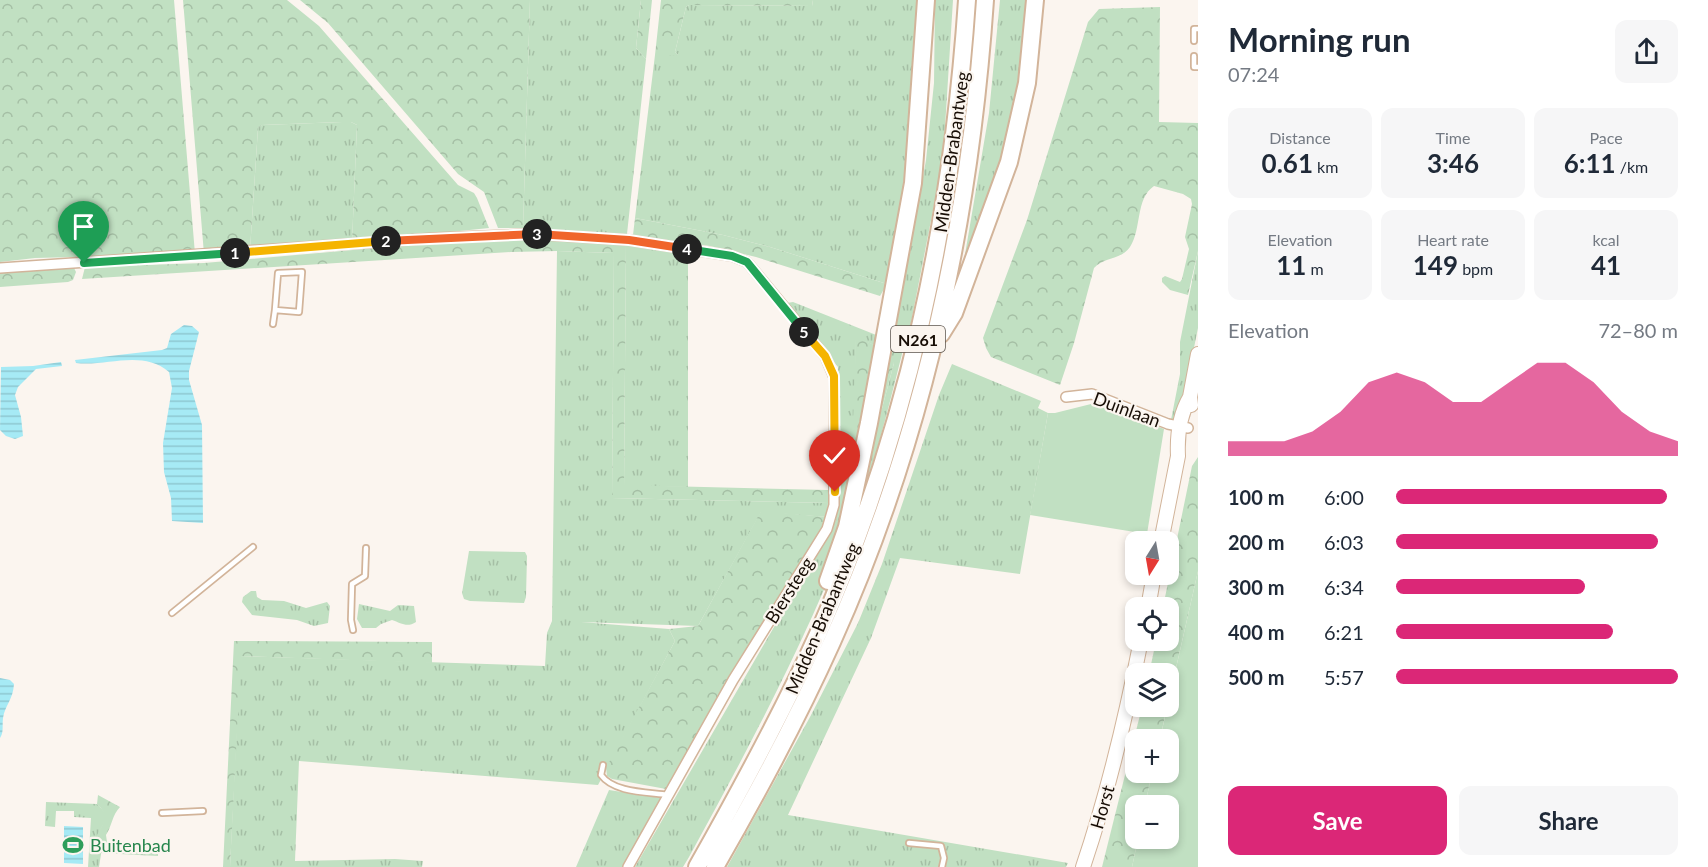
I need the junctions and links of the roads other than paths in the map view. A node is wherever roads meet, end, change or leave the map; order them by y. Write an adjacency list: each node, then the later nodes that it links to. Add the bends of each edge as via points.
1 (926, 0): 22 (highway, N261, via 913,183 900,256 847,527)
2 (967, 0): 22 (highway, Midden-Brabantweg / N261, via 961,90 948,184 918,342 864,520)
3 (985, 0): 12 (highway, Midden-Brabantweg / N261, via 970,155)
4 (1035, 0): 12 (highway, N261, via 1027,82 1009,162 954,314)
5 (1198, 29): 6 (lane, via 1194,29)
6 (1194, 41)
7 (1194, 56): 8 (lane, via 1194,67)
8 (1198, 68)
9 (0, 268): 24 (street, Biersteeg, via 532,234 629,240 732,256 747,262 825,356 834,376 832,517)
10 (275, 310): 10 (lane, via 299,312 302,272 278,273); 11 (lane)
11 (273, 324)
12 (933, 348): 30 (highway, Midden-Brabantweg / N261, via 872,544 833,639 764,780)
13 (1198, 354): 15 (street, via 1191,409)
14 (1066, 397): 15 (street, Duinlaan, via 1097,395)
15 (1184, 428): 16 (street, via 1185,445 1178,456)
16 (1163, 531)
17 (253, 547): 19 (lane)
18 (366, 548): 20 (lane, via 365,576 352,584)
19 (172, 613)
20 (353, 630)
21 (1139, 651): 32 (street, Horst, via 1106,797)
22 (804, 663): 29 (highway, Midden-Brabantweg / N261, via 756,761)
23 (603, 765): 24 (lane, via 601,775 606,782)
24 (668, 795): 28 (street, Biersteeg)
25 (204, 811): 26 (lane)
26 (162, 813)
27 (909, 843): 31 (lane, via 941,846 945,858)
28 (628, 867)
29 (697, 867)
30 (715, 867)
31 (942, 867)
32 (1083, 867)

